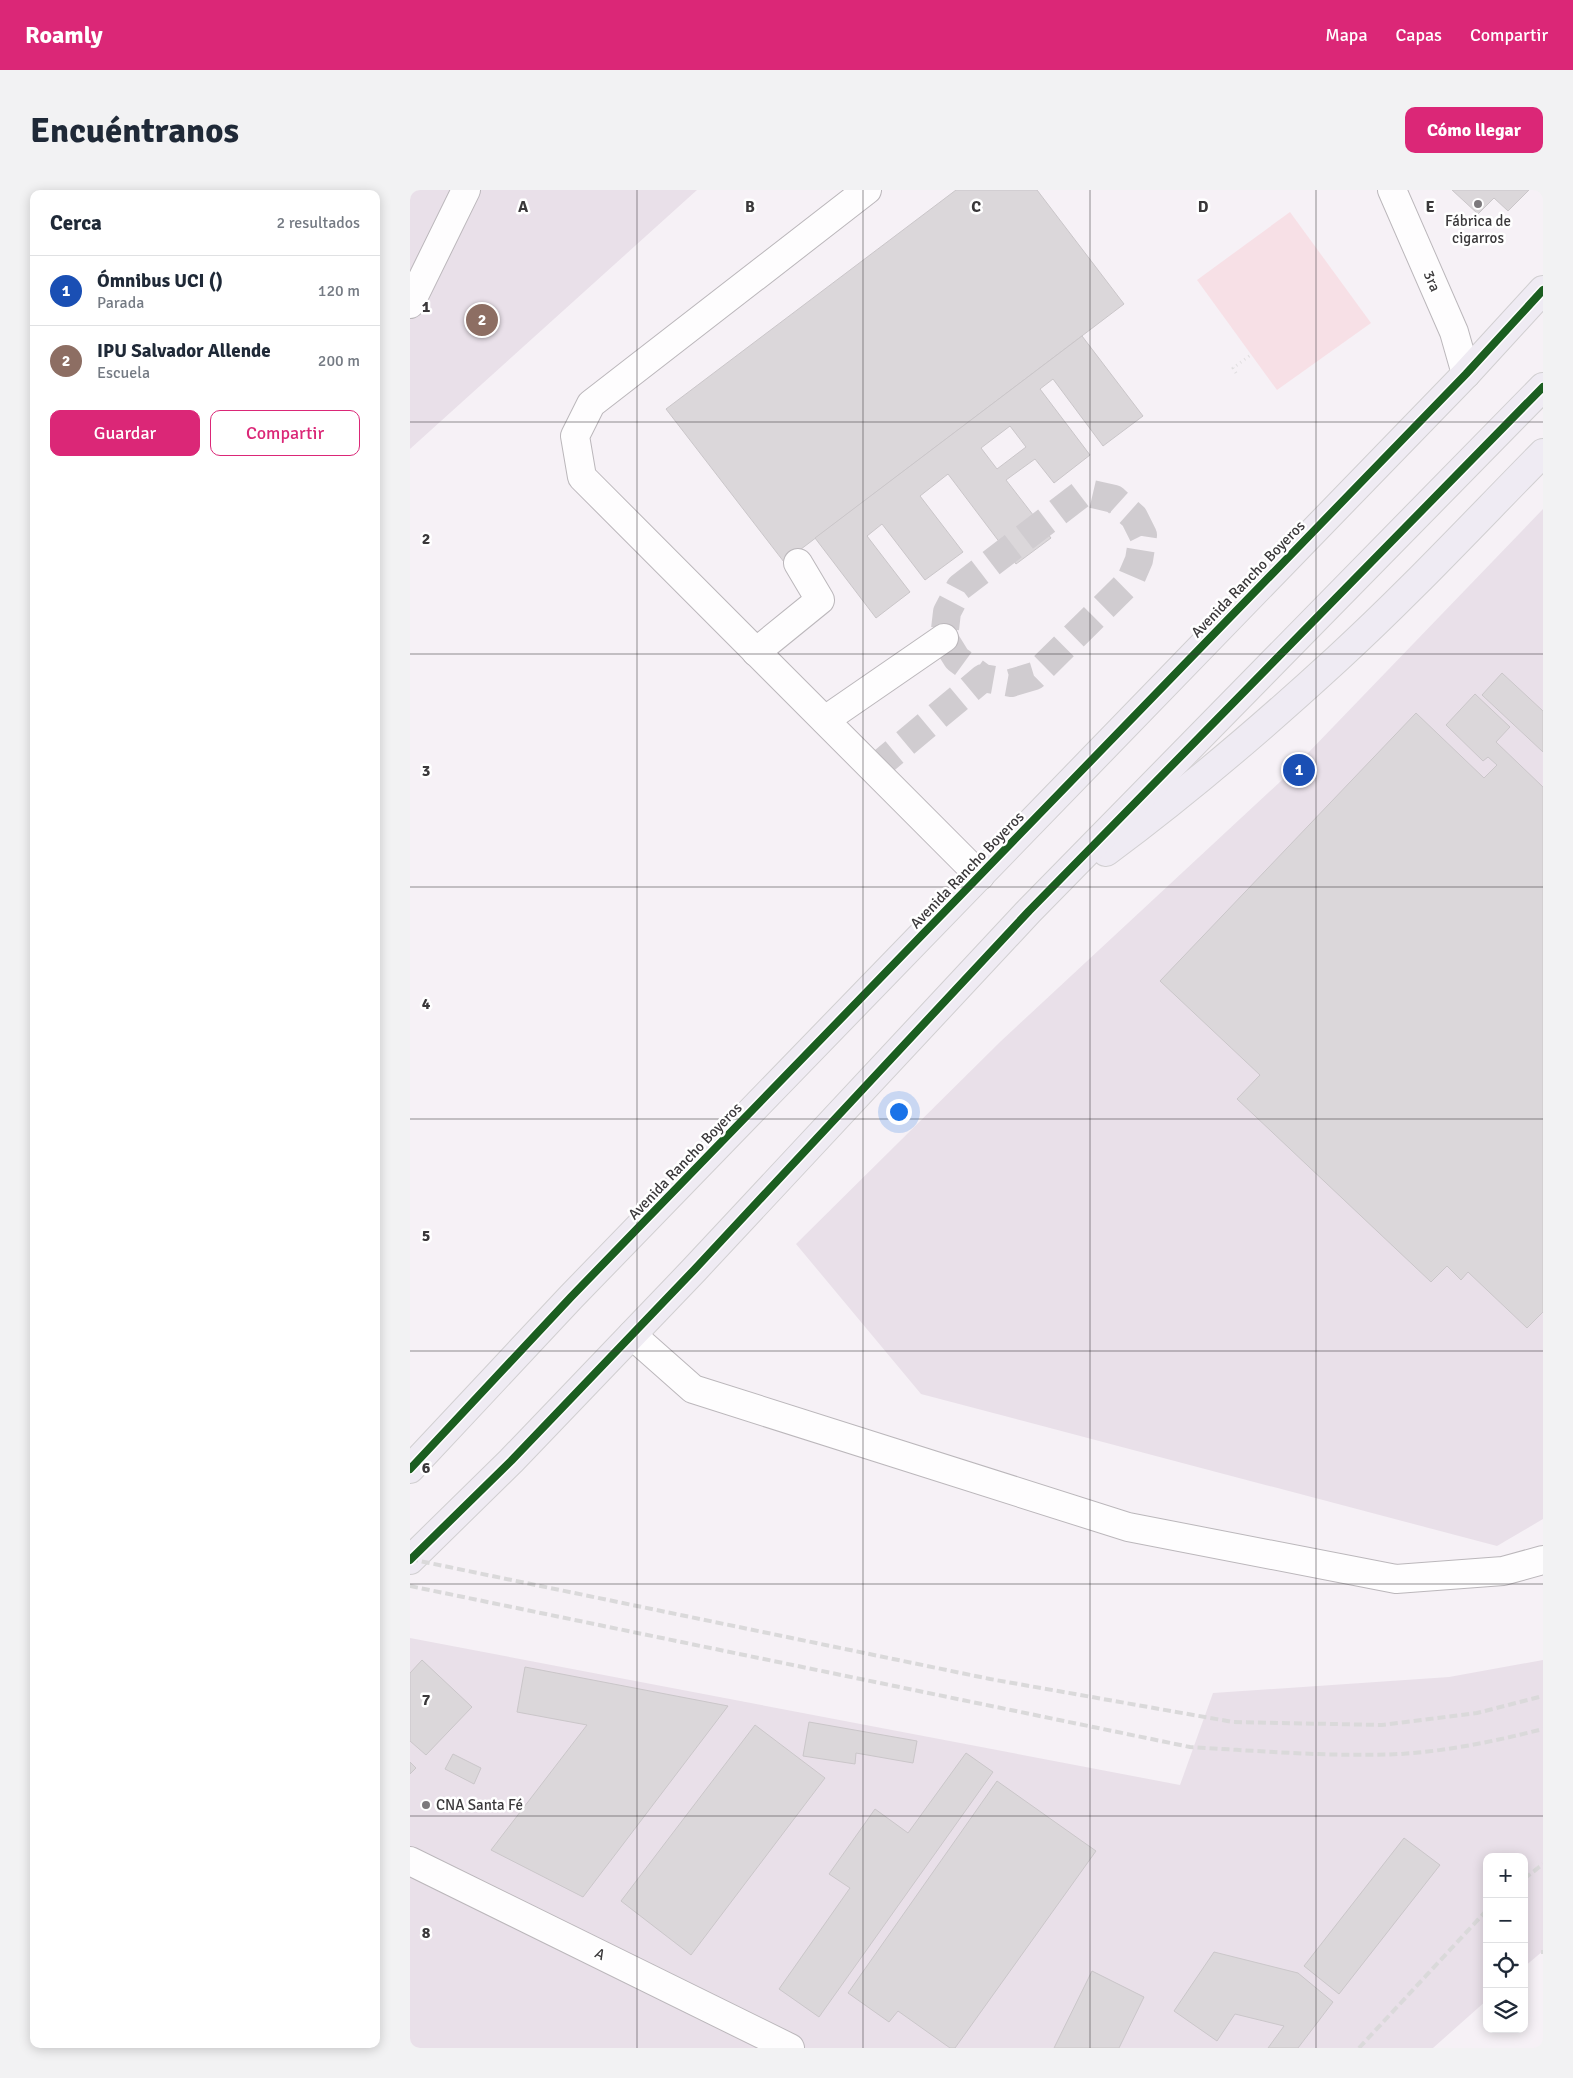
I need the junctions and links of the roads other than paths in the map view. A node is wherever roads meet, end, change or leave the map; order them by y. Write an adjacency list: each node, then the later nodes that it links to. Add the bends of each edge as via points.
1 (466, 190): 5 (street)
2 (867, 190): 11 (street, via 591,404 575,436 582,477)
3 (1392, 190): 6 (street, 3ra, via 1454,332)
4 (1543, 290): 6 (highway, Avenida Rancho Boyeros)
5 (410, 304)
6 (1466, 374): 13 (highway, Avenida Rancho Boyeros)
7 (1543, 387): 14 (highway)
8 (1543, 453): 14 (highway, via 1338,658 1217,766)
9 (798, 563): 11 (street, via 820,600)
10 (944, 638): 12 (street)
11 (756, 652): 12 (street)
12 (825, 720): 13 (street)
13 (980, 876): 16 (highway, Avenida Rancho Boyeros, via 571,1297)
14 (1029, 911): 15 (highway)
15 (632, 1335): 17 (highway); 18 (street, via 693,1389 1128,1527 1396,1579 1503,1571)
16 (410, 1469)
17 (410, 1560)
18 (1543, 1560)
19 (410, 1861): 20 (street, A)
20 (790, 2048)

